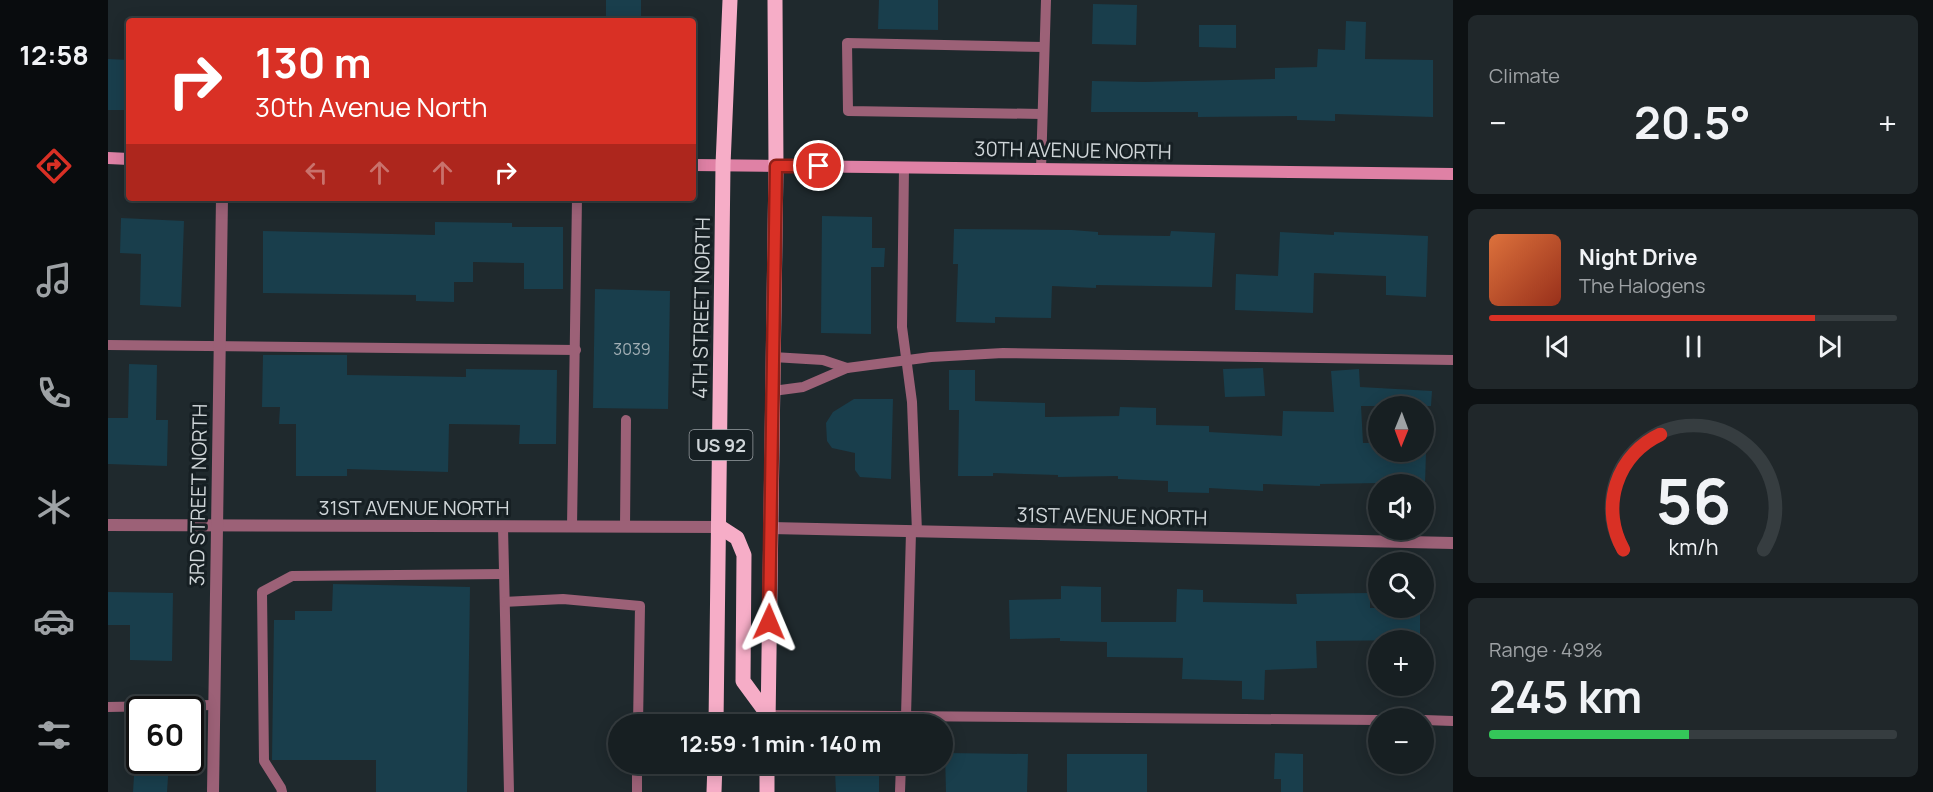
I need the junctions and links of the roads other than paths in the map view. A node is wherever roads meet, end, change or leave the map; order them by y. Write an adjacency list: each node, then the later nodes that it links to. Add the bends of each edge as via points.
1 (730, 0): 9 (main road, 4TH STREET NORTH / US 92)
2 (776, 0): 10 (main road, US 92)
3 (1046, 0): 4 (lane)
4 (1044, 47): 5 (lane); 5 (lane, via 847,43 848,111)
5 (1042, 114): 12 (lane)
6 (108, 158): 7 (street)
7 (126, 159)
8 (696, 165): 9 (street, 30TH AVENUE NORTH)
9 (723, 165): 10 (street, 30TH AVENUE NORTH); 30 (main road, 4TH STREET NORTH / US 92)
10 (776, 166): 11 (street, 30TH AVENUE NORTH); 19 (main road, US 92)
11 (904, 167): 12 (street, 30TH AVENUE NORTH); 21 (lane, via 902,327)
12 (1041, 169): 13 (street, 30TH AVENUE NORTH)
13 (1453, 174)
14 (222, 201): 17 (street, 3RD STREET NORTH)
15 (577, 201): 18 (lane)
16 (108, 345): 17 (lane)
17 (220, 347): 18 (lane); 26 (street, 3RD STREET NORTH)
18 (576, 350): 28 (lane)
19 (773, 357): 22 (lane, via 823,360); 23 (main road, US 92)
20 (1453, 360): 21 (lane, via 1002,353)
21 (907, 362): 22 (lane); 32 (lane, via 912,402)
22 (847, 368): 23 (lane, via 803,387)
23 (773, 391): 31 (main road, US 92)
24 (626, 420): 29 (lane)
25 (108, 525): 26 (street, 31ST AVENUE NORTH)
26 (217, 526): 27 (street, 31ST AVENUE NORTH); 36 (street, 3RD STREET NORTH)
27 (503, 526): 28 (street, 31ST AVENUE NORTH); 34 (lane)
28 (572, 526): 29 (street, 31ST AVENUE NORTH)
29 (625, 527): 30 (street, 31ST AVENUE NORTH)
30 (720, 527): 39 (main road, 4TH STREET NORTH / US 92); 40 (main road, via 737,538 744,555 743,681)
31 (771, 528): 32 (street, 31ST AVENUE NORTH); 41 (main road, US 92)
32 (914, 532): 33 (street, 31ST AVENUE NORTH); 42 (lane)
33 (1453, 543)
34 (504, 574): 35 (lane); 52 (lane, via 292,576 262,592 264,761)
35 (505, 602): 38 (lane, via 563,599 640,606); 53 (lane)
36 (214, 705): 37 (lane); 51 (street, 3RD STREET NORTH)
37 (108, 707)
38 (638, 714)
39 (716, 714)
40 (764, 714)
41 (768, 714)
42 (903, 714)
43 (953, 719): 44 (lane)
44 (1368, 720)
45 (1434, 720): 46 (lane)
46 (1453, 721)
47 (638, 774): 54 (lane)
48 (715, 774): 55 (main road)
49 (767, 774): 56 (main road)
50 (901, 774): 57 (lane)
51 (213, 792)
52 (282, 792)
53 (509, 792)
54 (637, 792)
55 (714, 792)
56 (767, 792)
57 (900, 792)

